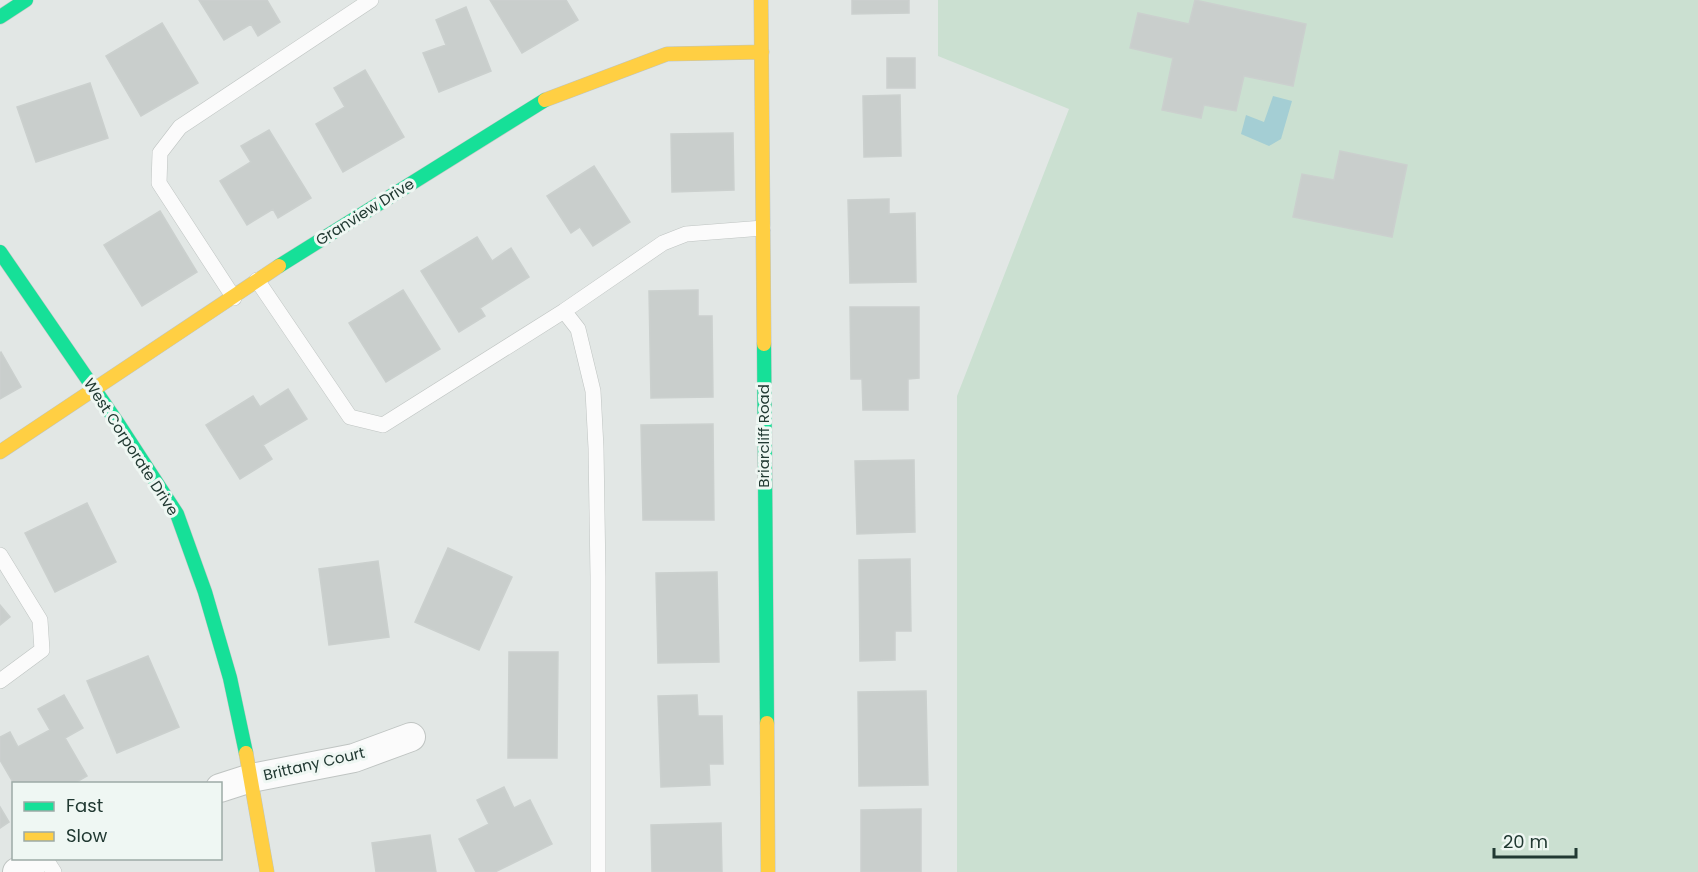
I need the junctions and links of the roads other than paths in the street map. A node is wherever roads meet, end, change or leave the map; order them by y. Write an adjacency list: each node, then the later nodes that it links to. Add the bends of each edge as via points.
1 (26, 0): 4 (street)
2 (370, 0): 9 (lane, via 180,127 160,153 159,183)
3 (761, 0): 5 (street, Briarcliff Road)
4 (0, 17)
5 (762, 52): 6 (street, Briarcliff Road); 8 (street, Granview Drive, via 667,54 549,98)
6 (763, 228): 10 (lane, via 686,234 663,243); 22 (street, Briarcliff Road)
7 (0, 252): 11 (street, West Corporate Drive)
8 (257, 280): 9 (street, Granview Drive); 10 (lane, via 350,417 383,425)
9 (234, 297): 11 (street, Granview Drive)
10 (564, 311): 21 (lane, via 578,328 594,402)
11 (94, 388): 12 (street, Granview Drive); 16 (street, West Corporate Drive, via 177,514 230,678)
12 (0, 452)
13 (0, 555): 14 (lane, via 40,620 42,650)
14 (0, 681)
15 (411, 736): 16 (street, Brittany Court, via 354,758)
16 (251, 778): 17 (street, Brittany Court); 20 (street, West Corporate Drive)
17 (222, 787)
18 (37, 860): 19 (street)
19 (17, 872)
20 (267, 872)
21 (598, 872)
22 (768, 872)

